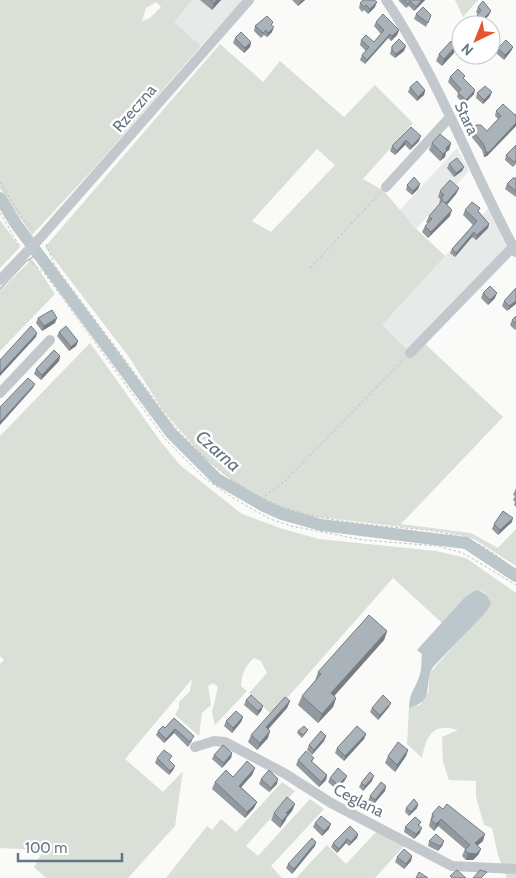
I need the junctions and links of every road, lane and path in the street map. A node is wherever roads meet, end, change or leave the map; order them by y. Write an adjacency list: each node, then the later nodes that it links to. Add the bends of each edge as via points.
1 (249, 0): 7 (street, Rzeczna)
2 (386, 0): 3 (street, Stara, via 422,58)
3 (450, 117): 5 (street); 8 (street, Stara)
4 (0, 182): 7 (path, via 22,218)
5 (386, 187): 10 (path)
6 (0, 213): 9 (path)
7 (42, 236): 9 (street, Rzeczna); 15 (path, via 55,266 185,439 241,485)
8 (515, 250): 13 (street)
9 (25, 254): 11 (street); 17 (path, via 45,274 166,440 204,478 233,498 270,519 291,526 364,540 438,546 463,553)
10 (310, 268)
11 (0, 280)
12 (50, 340): 14 (street)
13 (410, 353): 15 (path, via 286,481)
14 (0, 393)
15 (264, 497): 16 (path, via 280,506 313,515 445,533 472,541)
16 (516, 570)
17 (516, 585)
18 (194, 747): 19 (street, Ceglana, via 214,741 225,742 284,773 331,803 452,866)
19 (516, 869)

